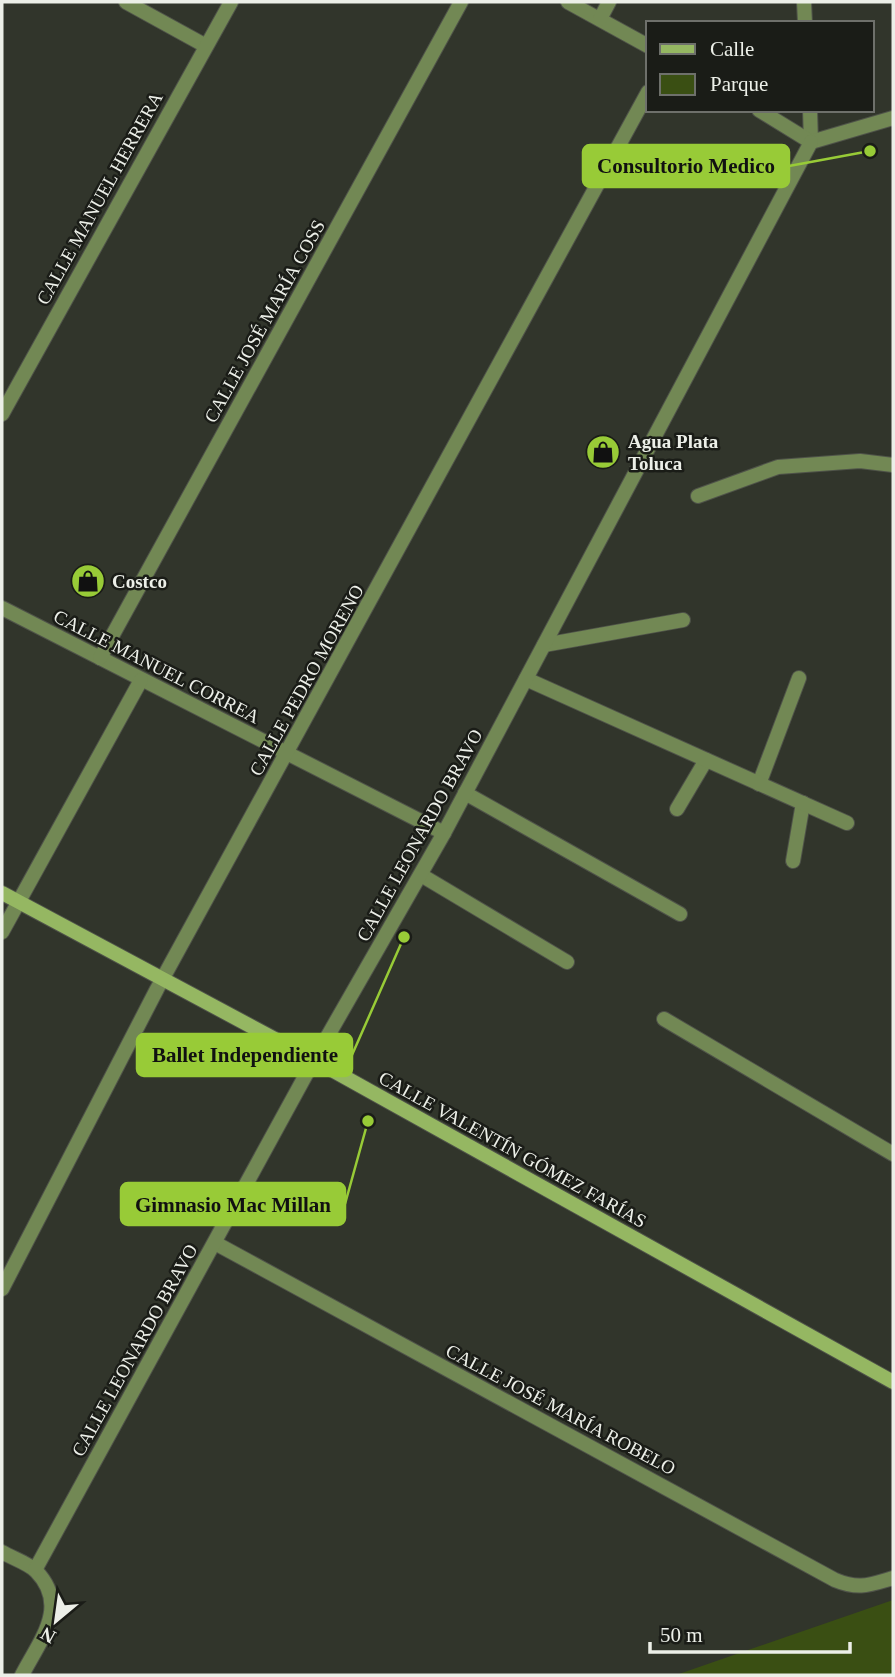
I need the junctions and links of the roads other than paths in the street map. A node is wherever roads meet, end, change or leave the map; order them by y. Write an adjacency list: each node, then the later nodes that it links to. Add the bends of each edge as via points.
1 (126, 2): 10 (street)
2 (231, 2): 10 (street, CALLE MANUEL HERRERA)
3 (461, 2): 22 (street, CALLE JOSÉ MARÍA COSS)
4 (568, 2): 7 (street)
5 (609, 2): 7 (street)
6 (804, 2): 8 (street)
7 (600, 19): 9 (street)
8 (805, 21)
9 (646, 45)
10 (206, 46): 16 (street, CALLE MANUEL HERRERA)
11 (646, 96): 26 (street, CALLE PEDRO MORENO)
12 (761, 112): 15 (street)
13 (810, 112): 15 (street, CALLE LEONARDO BRAVO)
14 (893, 118): 15 (street)
15 (811, 142): 21 (street, CALLE LEONARDO BRAVO)
16 (2, 414)
17 (893, 465): 18 (street, via 860,461 778,467)
18 (698, 496)
19 (2, 608): 22 (street, CALLE MANUEL CORREA)
20 (683, 620): 21 (street)
21 (544, 645): 24 (street, CALLE LEONARDO BRAVO)
22 (100, 659): 25 (street, CALLE MANUEL CORREA)
23 (799, 678): 28 (street)
24 (526, 679): 27 (street); 29 (street, CALLE LEONARDO BRAVO)
25 (141, 680): 26 (street, CALLE MANUEL CORREA); 37 (street)
26 (287, 755): 33 (street, CALLE MANUEL CORREA); 41 (street, CALLE PEDRO MORENO)
27 (706, 760): 28 (street); 31 (street)
28 (759, 784): 30 (street)
29 (465, 793): 33 (street, CALLE LEONARDO BRAVO); 38 (street)
30 (803, 803): 32 (street); 34 (street)
31 (677, 809)
32 (847, 823)
33 (444, 833): 35 (street, CALLE LEONARDO BRAVO)
34 (793, 861)
35 (421, 875): 40 (street); 43 (street, CALLE LEONARDO BRAVO)
36 (2, 893): 37 (main road, CALLE VALENTÍN GÓMEZ FARÍAS)
37 (18, 901): 39 (street); 41 (main road, CALLE VALENTÍN GÓMEZ FARÍAS)
38 (680, 914)
39 (2, 932)
40 (567, 962)
41 (163, 979): 43 (main road, CALLE VALENTÍN GÓMEZ FARÍAS); 46 (street, CALLE PEDRO MORENO)
42 (664, 1019): 44 (street)
43 (314, 1060): 45 (street, CALLE LEONARDO BRAVO); 47 (main road, CALLE VALENTÍN GÓMEZ FARÍAS)
44 (893, 1154)
45 (215, 1243): 49 (street, CALLE LEONARDO BRAVO); 50 (street, CALLE JOSÉ MARÍA ROBELO, via 835,1580 863,1587)
46 (2, 1289)
47 (893, 1382)
48 (2, 1552): 49 (street)
49 (35, 1570): 51 (street, via 53,1595 52,1615)
50 (893, 1578)
51 (22, 1675)

